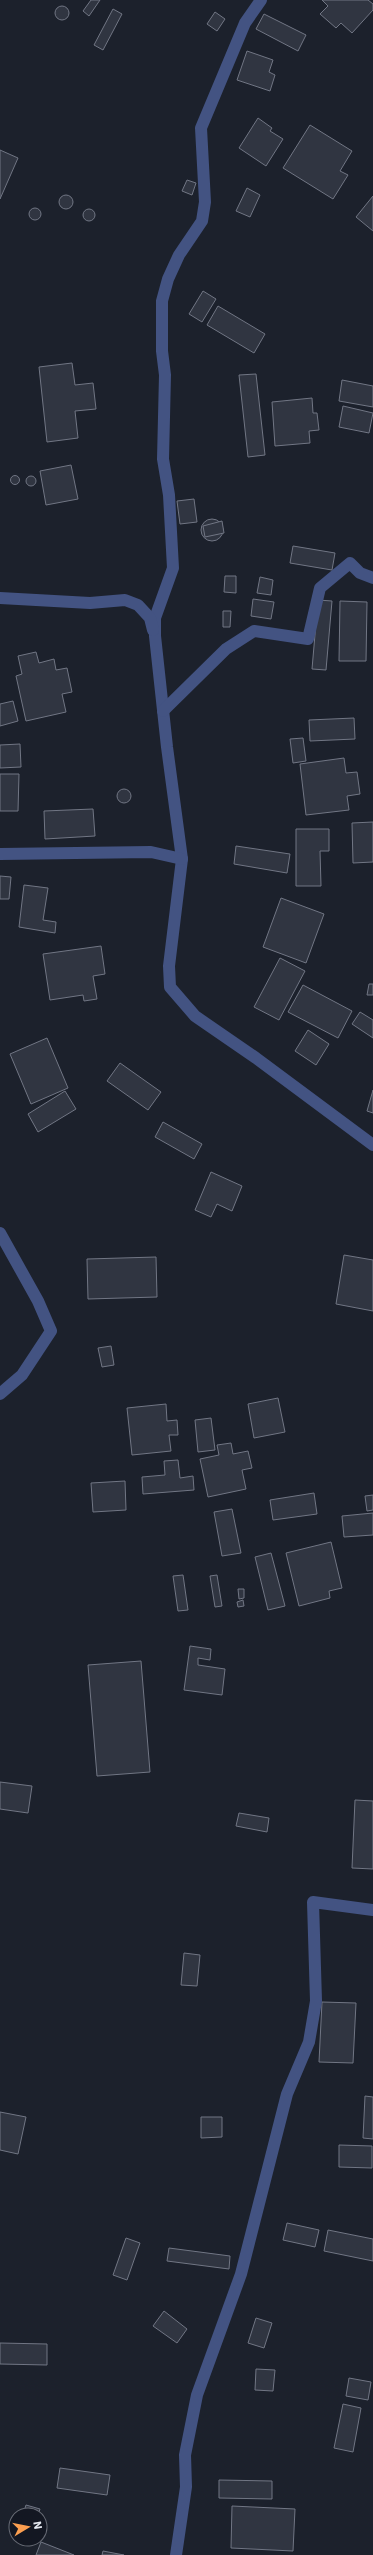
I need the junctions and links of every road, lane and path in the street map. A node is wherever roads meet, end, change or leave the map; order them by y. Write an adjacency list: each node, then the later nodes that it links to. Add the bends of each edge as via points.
1 (261, 0): 4 (street, via 245,23 201,128 205,202 202,221 179,255 162,301 162,351 165,375 163,459 169,495 174,568 155,618)
2 (373, 578): 5 (street, via 360,573 350,563 320,588 308,639 254,631 226,650)
3 (0, 598): 4 (street, via 90,603 125,600 138,605 150,618)
4 (155, 636): 5 (street)
5 (163, 711): 7 (street)
6 (0, 854): 7 (street, via 151,852)
7 (182, 859): 8 (street, via 169,966 170,987 195,1016)
8 (373, 1145)
9 (0, 1233): 10 (street, via 28,1282 51,1331 22,1374)
10 (0, 1394)
11 (373, 1910): 12 (street, via 313,1902 316,2001 309,2042 287,2094 241,2274 197,2395 184,2455 186,2487)
12 (176, 2555)

